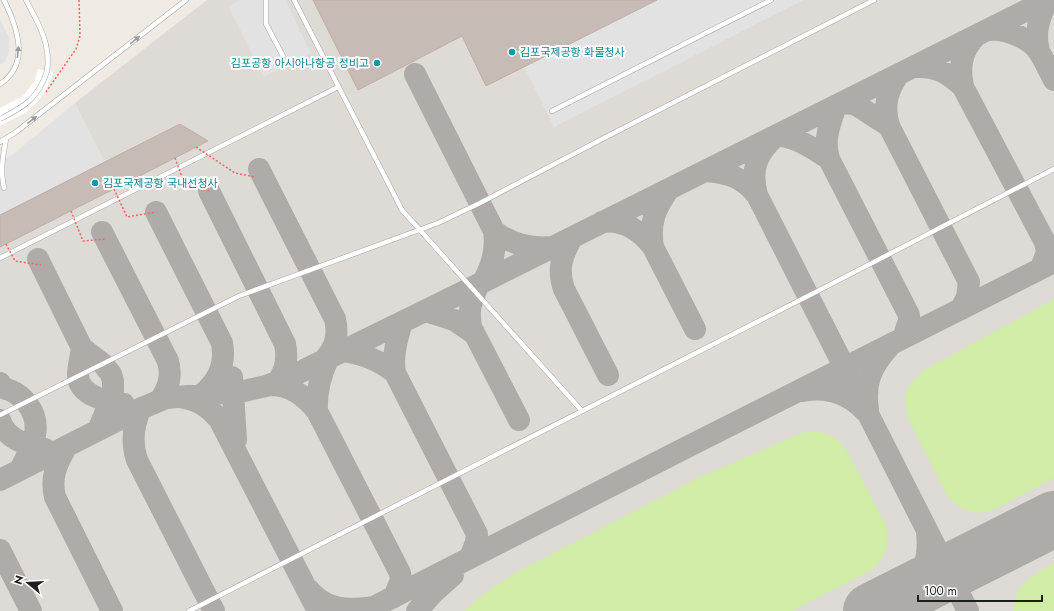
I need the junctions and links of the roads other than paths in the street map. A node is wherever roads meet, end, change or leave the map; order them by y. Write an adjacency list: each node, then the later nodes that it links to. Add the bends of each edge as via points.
1 (4, 0): 9 (lane, one-way to 1, via 12,73 19,49 14,22)
2 (26, 0): 12 (lane, bridge, via 44,34 48,51 47,71 39,90 31,100)
3 (185, 0): 13 (lane, one-way to 3)
4 (266, 0): 8 (lane, via 266,24)
5 (294, 0): 10 (lane)
6 (772, 0): 11 (lane)
7 (874, 0): 17 (lane, via 480,203)
8 (283, 56)
9 (0, 84)
10 (338, 87): 17 (lane, via 400,208); 18 (lane)
11 (552, 111)
12 (0, 119)
13 (6, 139): 14 (lane); 16 (lane, via 2,167)
14 (0, 142)
15 (1054, 169): 19 (lane)
16 (4, 188)
17 (420, 230): 19 (lane); 20 (lane, via 239,296)
18 (0, 258)
19 (582, 411): 21 (lane)
20 (0, 415)
21 (189, 611)

